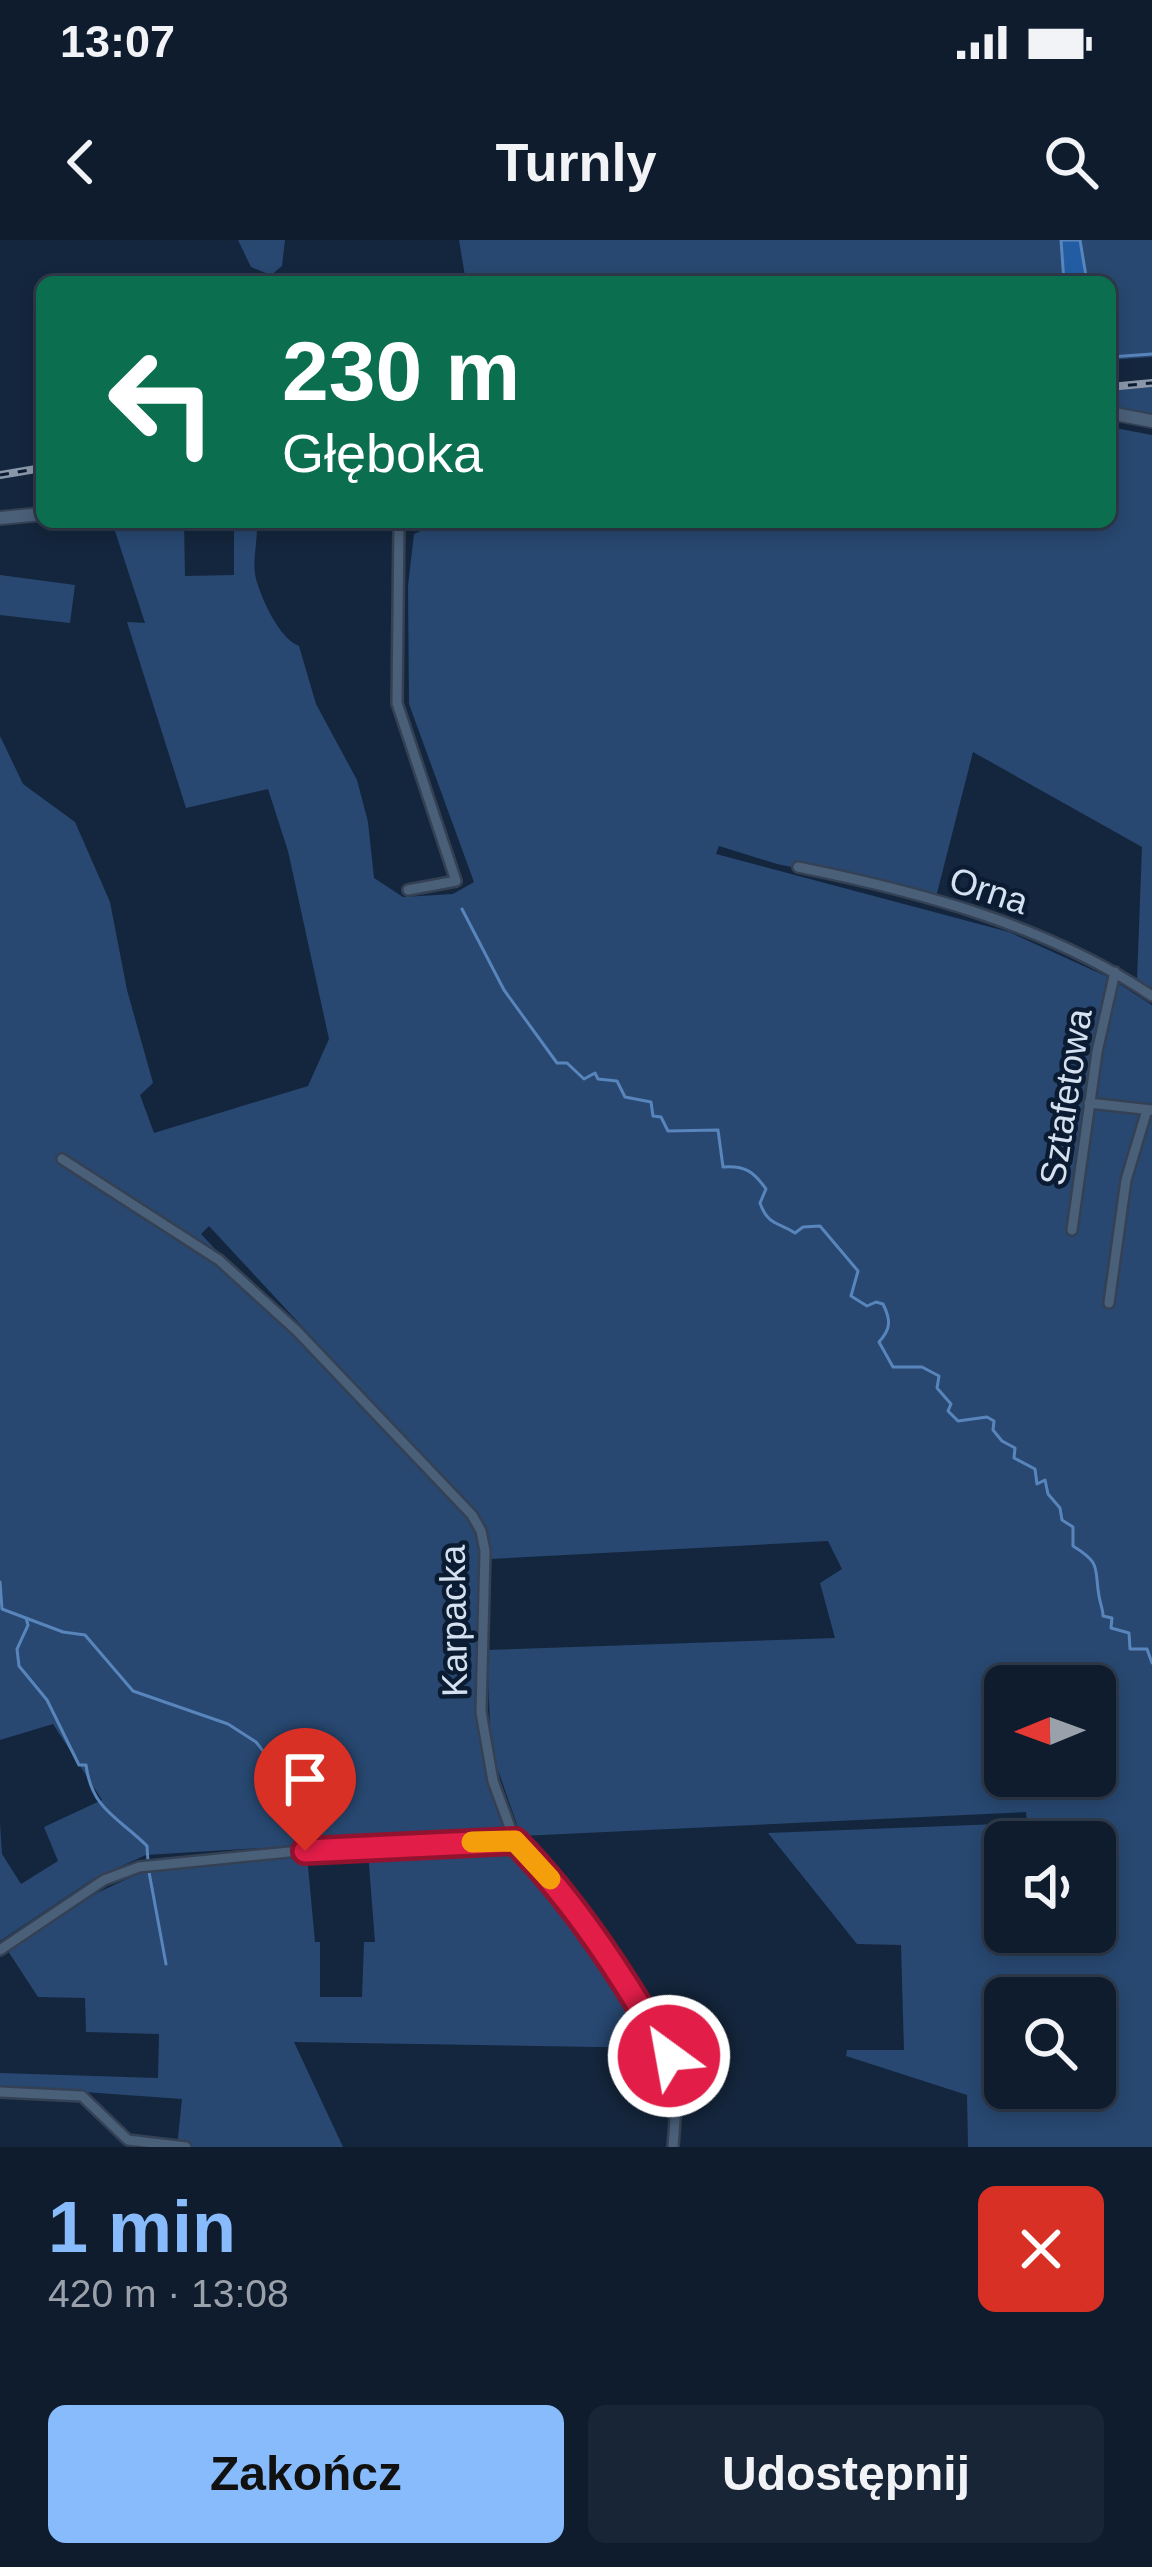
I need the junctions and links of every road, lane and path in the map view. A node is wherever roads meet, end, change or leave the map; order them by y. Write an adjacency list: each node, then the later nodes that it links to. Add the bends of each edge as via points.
1 (1116, 413): 2 (street)
2 (1152, 422)
3 (36, 515): 4 (street)
4 (0, 518)
5 (399, 528): 7 (street, via 397,704 456,881)
6 (797, 867): 8 (street, Orna, via 1020,927)
7 (408, 890)
8 (1114, 972): 9 (street, Orna); 10 (street, Sztafetowa)
9 (1152, 996)
10 (1089, 1103): 11 (street); 13 (street, Sztafetowa)
11 (1149, 1110): 14 (street, via 1126,1180)
12 (62, 1159): 15 (street, Karpacka, via 219,1260 472,1515 485,1551 485,1747)
13 (1072, 1230)
14 (1109, 1303)
15 (515, 1841): 16 (street, via 139,1867 104,1880); 19 (street, Karpacka, via 578,1916 669,2056)
16 (0, 1950)
17 (0, 2092): 18 (street, via 82,2096 128,2140)
18 (186, 2147)
19 (673, 2147)

